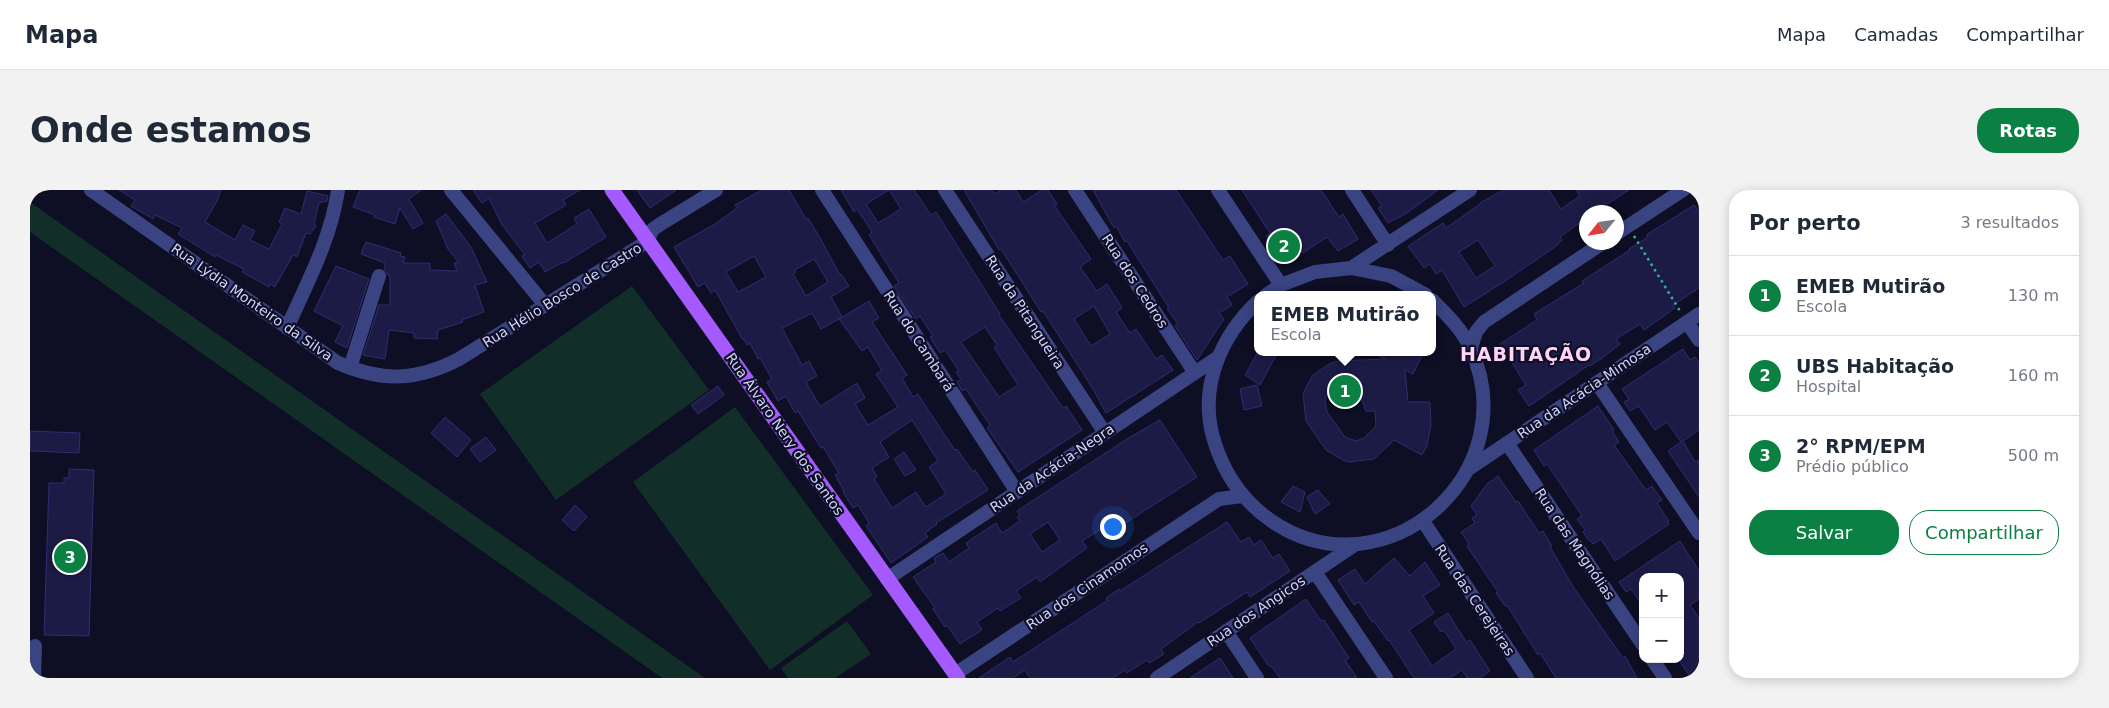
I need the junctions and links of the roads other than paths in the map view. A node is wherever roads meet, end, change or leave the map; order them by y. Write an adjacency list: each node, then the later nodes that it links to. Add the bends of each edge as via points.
1 (92, 190): 29 (street, Rua Lýdia Monteiro da Silva)
2 (338, 190): 29 (street, via 328,235)
3 (450, 190): 24 (street)
4 (612, 190): 14 (main road, Rua Álvaro Nery dos Santos)
5 (716, 190): 14 (street, Rua Hélio Bosco de Castro, via 652,230)
6 (822, 190): 41 (street, Rua do Cambará)
7 (946, 190): 37 (street, Rua da Pitangueira)
8 (1075, 190): 34 (street, Rua dos Cedros)
9 (1218, 190): 19 (street)
10 (1352, 190): 15 (street)
11 (1470, 190): 15 (street)
12 (1683, 190): 13 (street)
13 (1624, 229)
14 (648, 241): 24 (street, Rua Hélio Bosco de Castro); 48 (main road, Rua Álvaro Nery dos Santos)
15 (1388, 245): 17 (street)
16 (1592, 250): 26 (street)
17 (1351, 268): 19 (street, via 1315,272); 21 (street, via 1391,276)
18 (379, 276): 33 (street)
19 (1281, 285): 20 (street)
20 (1272, 291)
21 (1419, 291)
22 (1254, 304): 32 (street, via 1242,315)
23 (1436, 304): 28 (street)
24 (545, 305): 35 (street, Rua Hélio Bosco de Castro, via 459,359)
25 (1699, 314): 27 (street, Rua da Acácia-Mimosa)
26 (1484, 322): 28 (street); 31 (street)
27 (1687, 322): 30 (street); 36 (street, Rua da Acácia-Mimosa)
28 (1456, 324): 31 (street)
29 (287, 328): 33 (street, Rua Lýdia Monteiro da Silva)
30 (1699, 340)
31 (1470, 348): 39 (street, via 1479,371 1483,412 1479,445)
32 (1217, 358): 34 (street, Rua da Acácia-Negra); 40 (street, via 1211,382 1210,423 1218,455)
33 (350, 368): 35 (street, Rua Lýdia Monteiro da Silva, via 386,376)
34 (1195, 373): 37 (street, Rua da Acácia-Negra)
35 (426, 374)
36 (1597, 383): 38 (street, Rua da Acácia-Mimosa); 45 (street)
37 (1105, 433): 41 (street, Rua da Acácia-Negra)
38 (1507, 443): 39 (street, Rua da Acácia-Mimosa); 50 (street, Rua das Magnólias)
39 (1470, 468): 44 (street, via 1447,500)
40 (1229, 477): 42 (street); 43 (street)
41 (1017, 492): 48 (street, Rua da Acácia-Negra)
42 (1242, 496): 43 (street, Rua dos Cinamomos); 46 (street, via 1282,528 1330,543)
43 (1219, 499): 53 (street, Rua dos Cinamomos)
44 (1422, 521): 46 (street, via 1391,537); 58 (street, Rua das Cerejeiras)
45 (1699, 533)
46 (1356, 544): 47 (street, Rua dos Angicos)
47 (1315, 572): 49 (street, Rua dos Angicos); 57 (street)
48 (887, 579): 53 (main road, Rua Álvaro Nery dos Santos)
49 (1226, 631): 55 (street, Rua dos Angicos); 56 (street)
50 (1639, 639)
51 (35, 646): 54 (street)
52 (1655, 663): 59 (street)
53 (956, 676)
54 (34, 678)
55 (1157, 678)
56 (1258, 678)
57 (1386, 678)
58 (1527, 678)
59 (1665, 678)

